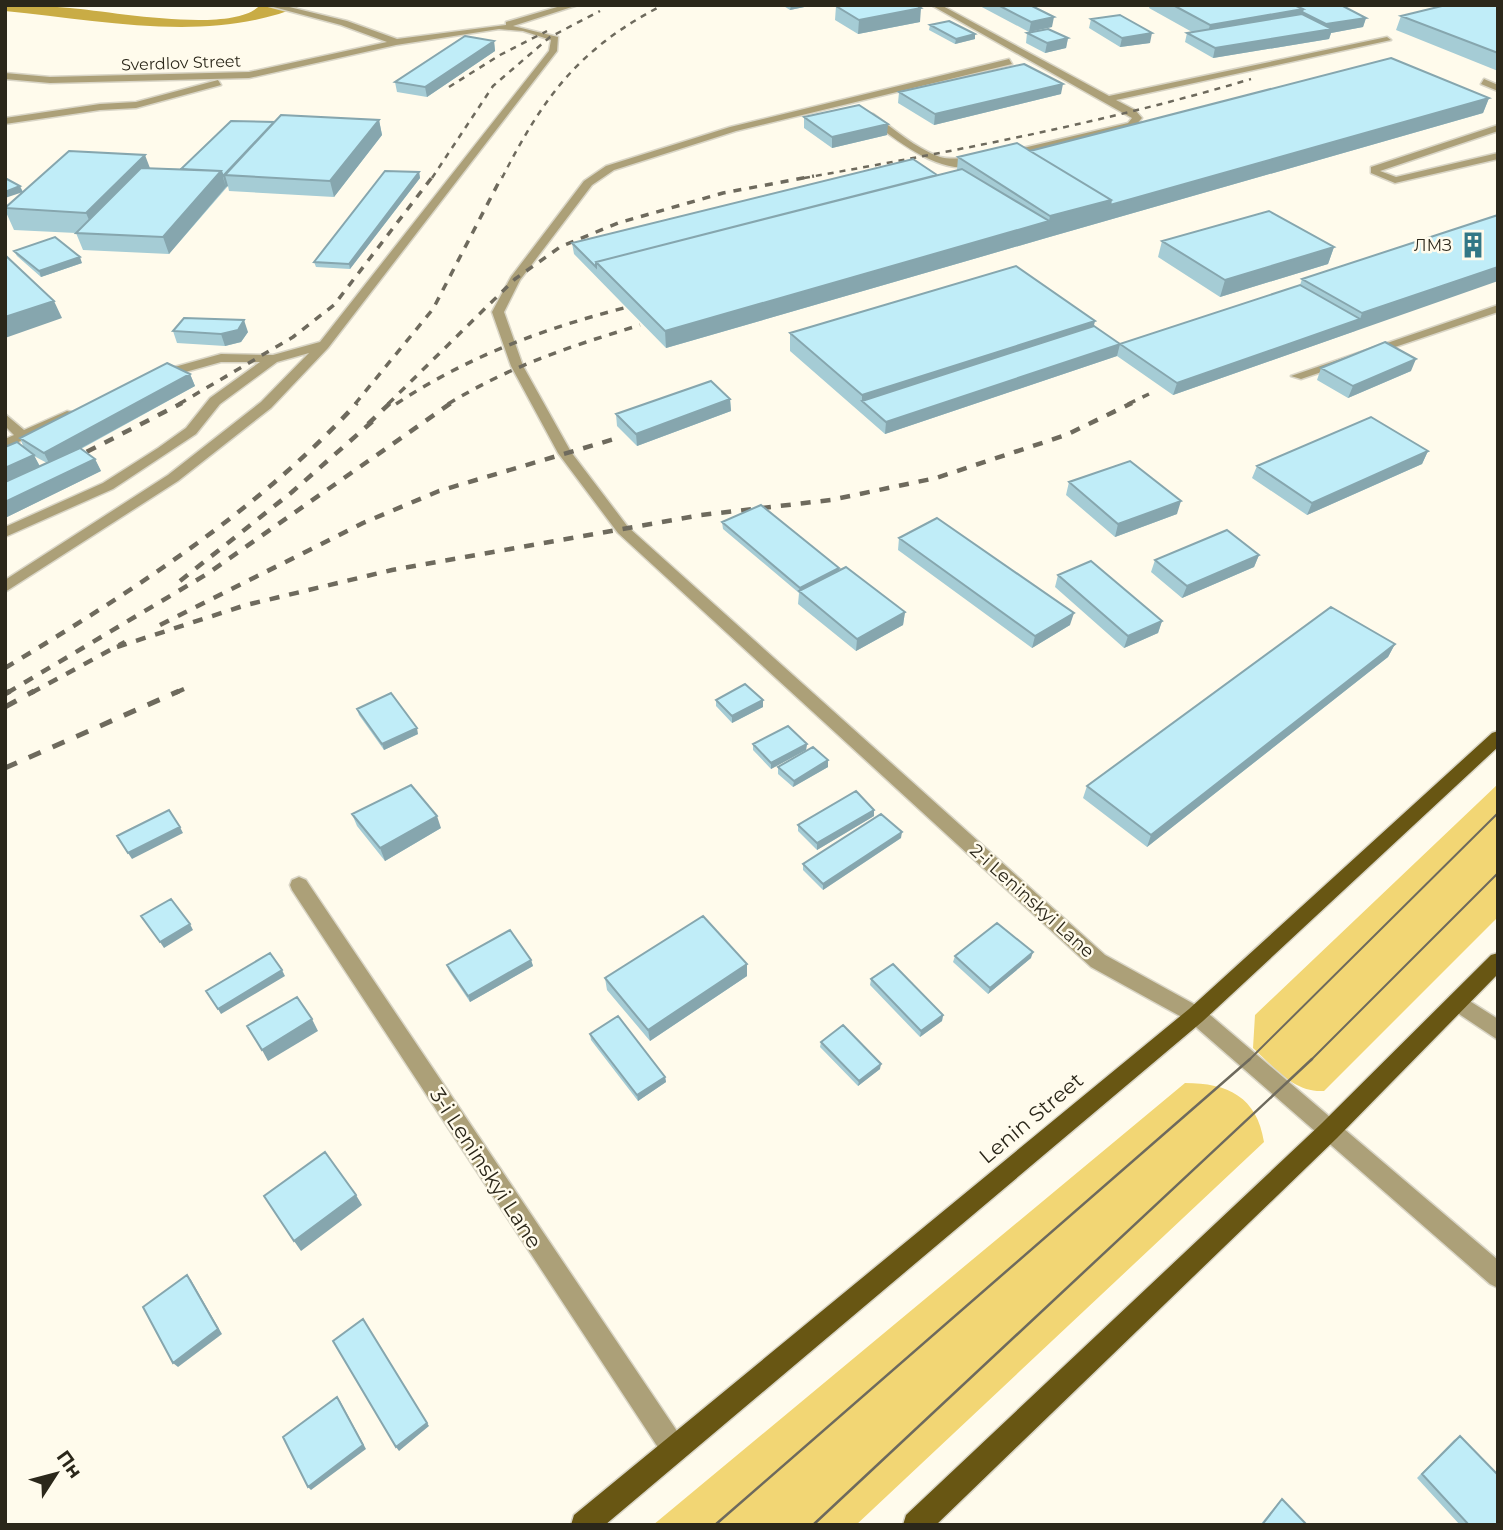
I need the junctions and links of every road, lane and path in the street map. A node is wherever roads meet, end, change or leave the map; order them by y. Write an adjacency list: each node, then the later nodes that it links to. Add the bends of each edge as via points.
1 (270, 5): 6 (street, via 344,23)
2 (574, 5): 4 (street)
3 (935, 5): 13 (street)
4 (499, 27): 6 (street, Sverdlov Street); 22 (street, via 555,39 553,51)
5 (1387, 40): 13 (street)
6 (396, 42): 8 (street, Sverdlov Street)
7 (1009, 62): 12 (street)
8 (249, 75): 9 (street, Sverdlov Street, via 50,80); 14 (street)
9 (5, 76)
10 (1483, 82): 11 (street)
11 (1498, 88)
12 (846, 99): 20 (street, via 933,160 957,164); 36 (street, 2-i Leninskyi Lane, via 689,141 610,168 588,183 515,279 498,312 517,366 565,453 623,530 1098,961)
13 (1106, 99): 19 (street, via 1132,113 1136,122)
14 (136, 105): 15 (street); 16 (street)
15 (97, 112)
16 (5, 121)
17 (1498, 128): 18 (street, via 1375,169 1395,180)
18 (1498, 156)
19 (997, 157)
20 (983, 160)
21 (1498, 308): 24 (street)
22 (324, 345): 23 (street); 31 (street, via 266,405 173,478)
23 (273, 359): 25 (street, via 221,358); 30 (street, via 215,401 191,431 163,452 108,486)
24 (1297, 376)
25 (142, 381)
26 (83, 408): 28 (street)
27 (5, 418): 28 (street)
28 (22, 436): 29 (street)
29 (5, 444)
30 (5, 533)
31 (5, 587)
32 (1498, 737): 36 (main road, Lenin Street)
33 (299, 885): 40 (street, 3-i Leninskyi Lane)
34 (1498, 961): 35 (main road)
35 (1457, 1002): 37 (street); 38 (main road)
36 (1196, 1015): 38 (street, 2-i Leninskyi Lane); 40 (main road, Lenin Street)
37 (1498, 1031)
38 (1329, 1131): 39 (street, 2-i Leninskyi Lane); 42 (main road)
39 (1498, 1276)
40 (674, 1449): 41 (main road, Lenin Street)
41 (584, 1525)
42 (916, 1525)

